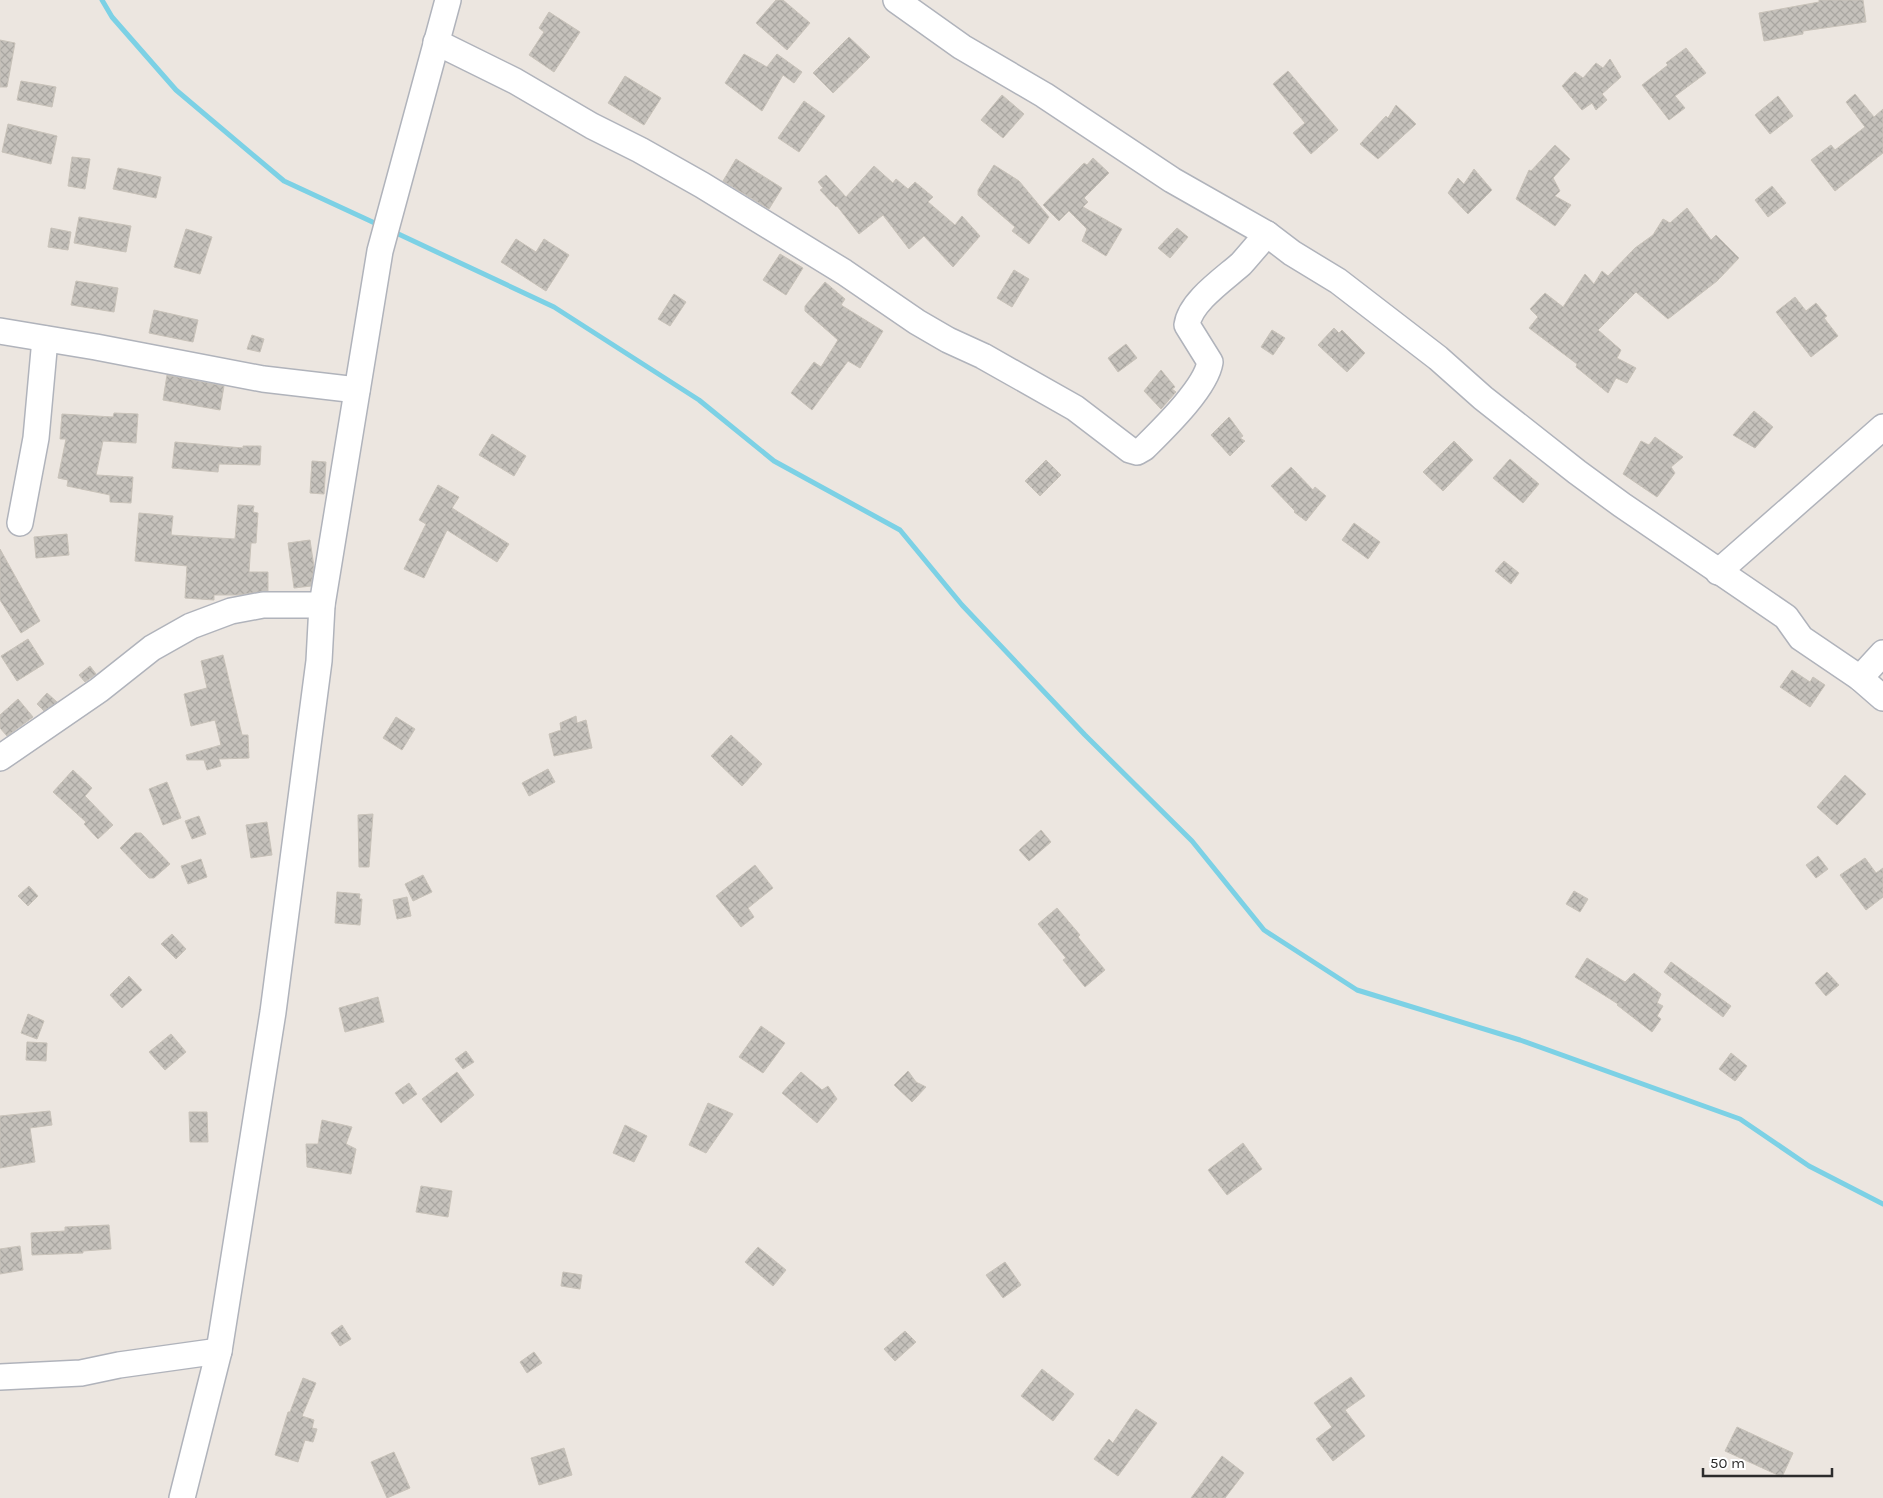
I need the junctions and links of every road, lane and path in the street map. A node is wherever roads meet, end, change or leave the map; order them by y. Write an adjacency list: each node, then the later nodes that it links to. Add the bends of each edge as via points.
1 (448, 0): 3 (street)
2 (896, 0): 4 (street, via 962,47 1172,180)
3 (436, 42): 4 (street, via 516,81 702,185 844,272 917,322 1075,408 1137,452 1198,389 1209,370 1210,362 1187,325 1191,312); 7 (street, via 380,252)
4 (1267, 234): 10 (street, via 1338,281 1584,477)
5 (0, 331): 6 (street)
6 (45, 339): 7 (street, via 262,379); 9 (street, via 36,438)
7 (357, 390): 11 (street)
8 (1883, 427): 10 (street)
9 (20, 523)
10 (1718, 572): 13 (street, via 1786,617 1801,638)
11 (322, 604): 15 (street, via 263,605 230,611 191,626 152,648 99,690); 16 (street, via 318,670 274,1002)
12 (1883, 653): 13 (street)
13 (1860, 678): 14 (street)
14 (1883, 698)
15 (4, 751)
16 (219, 1351): 17 (street, via 119,1365 81,1374); 18 (street)
17 (0, 1377)
18 (182, 1498)

